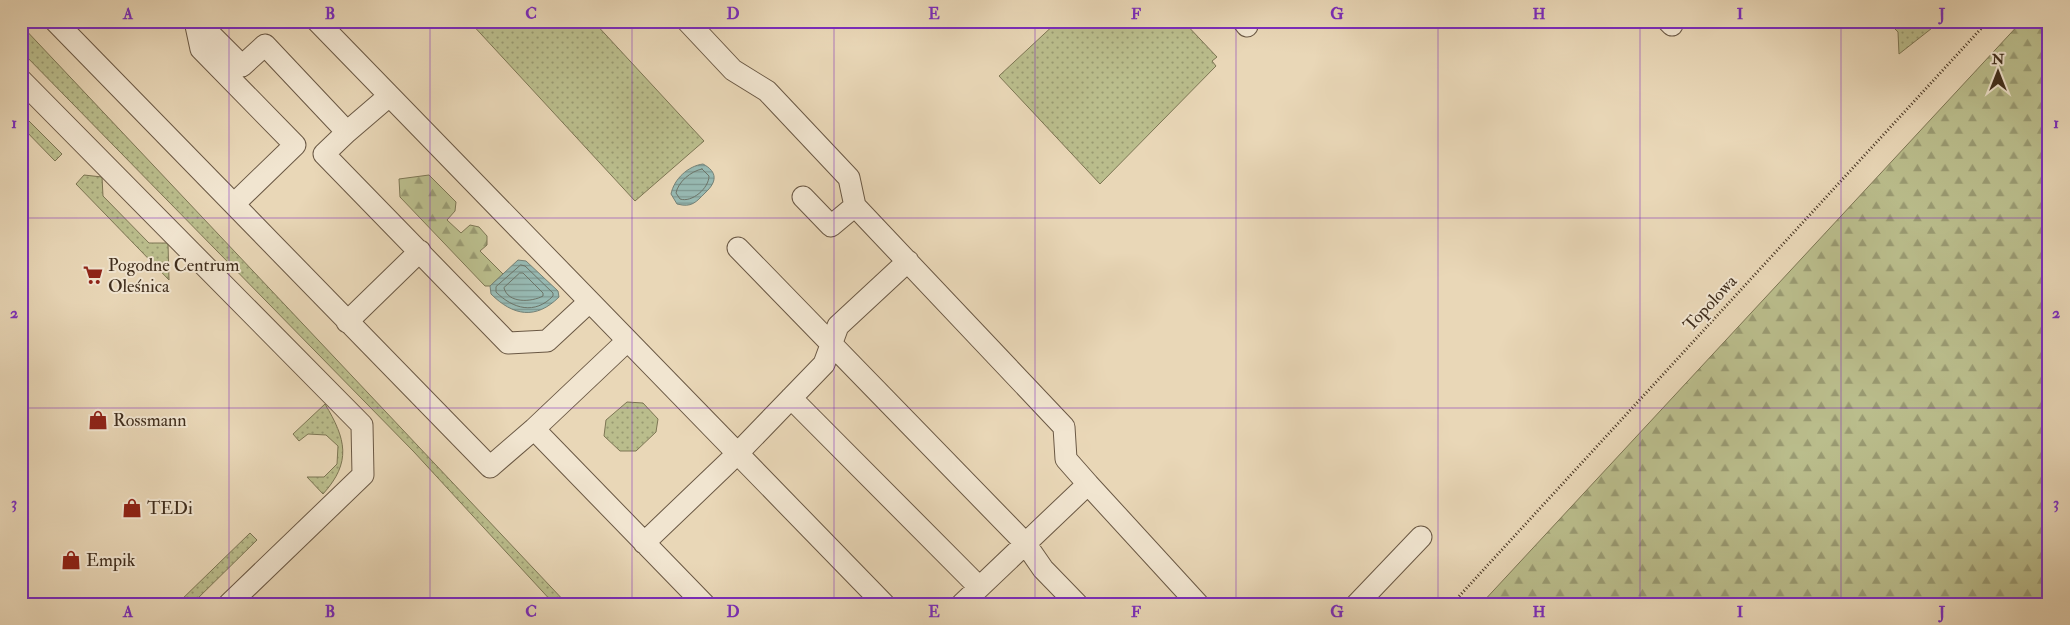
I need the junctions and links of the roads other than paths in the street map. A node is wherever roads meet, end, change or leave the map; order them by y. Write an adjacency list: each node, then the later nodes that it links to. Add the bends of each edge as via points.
1 (55, 21): 11 (lane)
2 (196, 21): 7 (lane, via 242,66 265,46); 8 (lane, via 201,49)
3 (317, 21): 6 (lane)
4 (687, 21): 12 (lane, via 734,70 767,91 849,178)
5 (21, 80): 29 (lane, via 362,425 363,475)
6 (389, 96): 7 (lane); 16 (lane)
7 (347, 132): 9 (lane)
8 (294, 145): 9 (lane); 11 (lane)
9 (324, 154): 14 (lane)
10 (803, 198): 12 (lane, via 831,226)
11 (235, 203): 17 (lane)
12 (855, 206): 15 (lane)
13 (738, 248): 19 (lane)
14 (420, 252): 16 (lane, via 508,342 547,341); 17 (lane)
15 (908, 261): 19 (lane, via 838,326); 23 (lane, via 1064,427 1066,459)
16 (589, 302): 18 (lane)
17 (347, 322): 21 (lane, via 490,467)
18 (627, 341): 21 (lane); 22 (lane)
19 (830, 344): 20 (lane, via 824,364); 26 (lane)
20 (791, 398): 22 (lane); 27 (lane)
21 (534, 428): 25 (lane)
22 (737, 454): 25 (lane); 28 (lane)
23 (1088, 484): 26 (lane); 33 (lane)
24 (1420, 536): 34 (lane)
25 (644, 544): 30 (lane)
26 (1024, 544): 27 (lane); 32 (lane)
27 (979, 587): 31 (lane)
28 (882, 603)
29 (228, 604)
30 (704, 604)
31 (962, 604)
32 (1077, 604)
33 (1198, 604)
34 (1357, 604)

